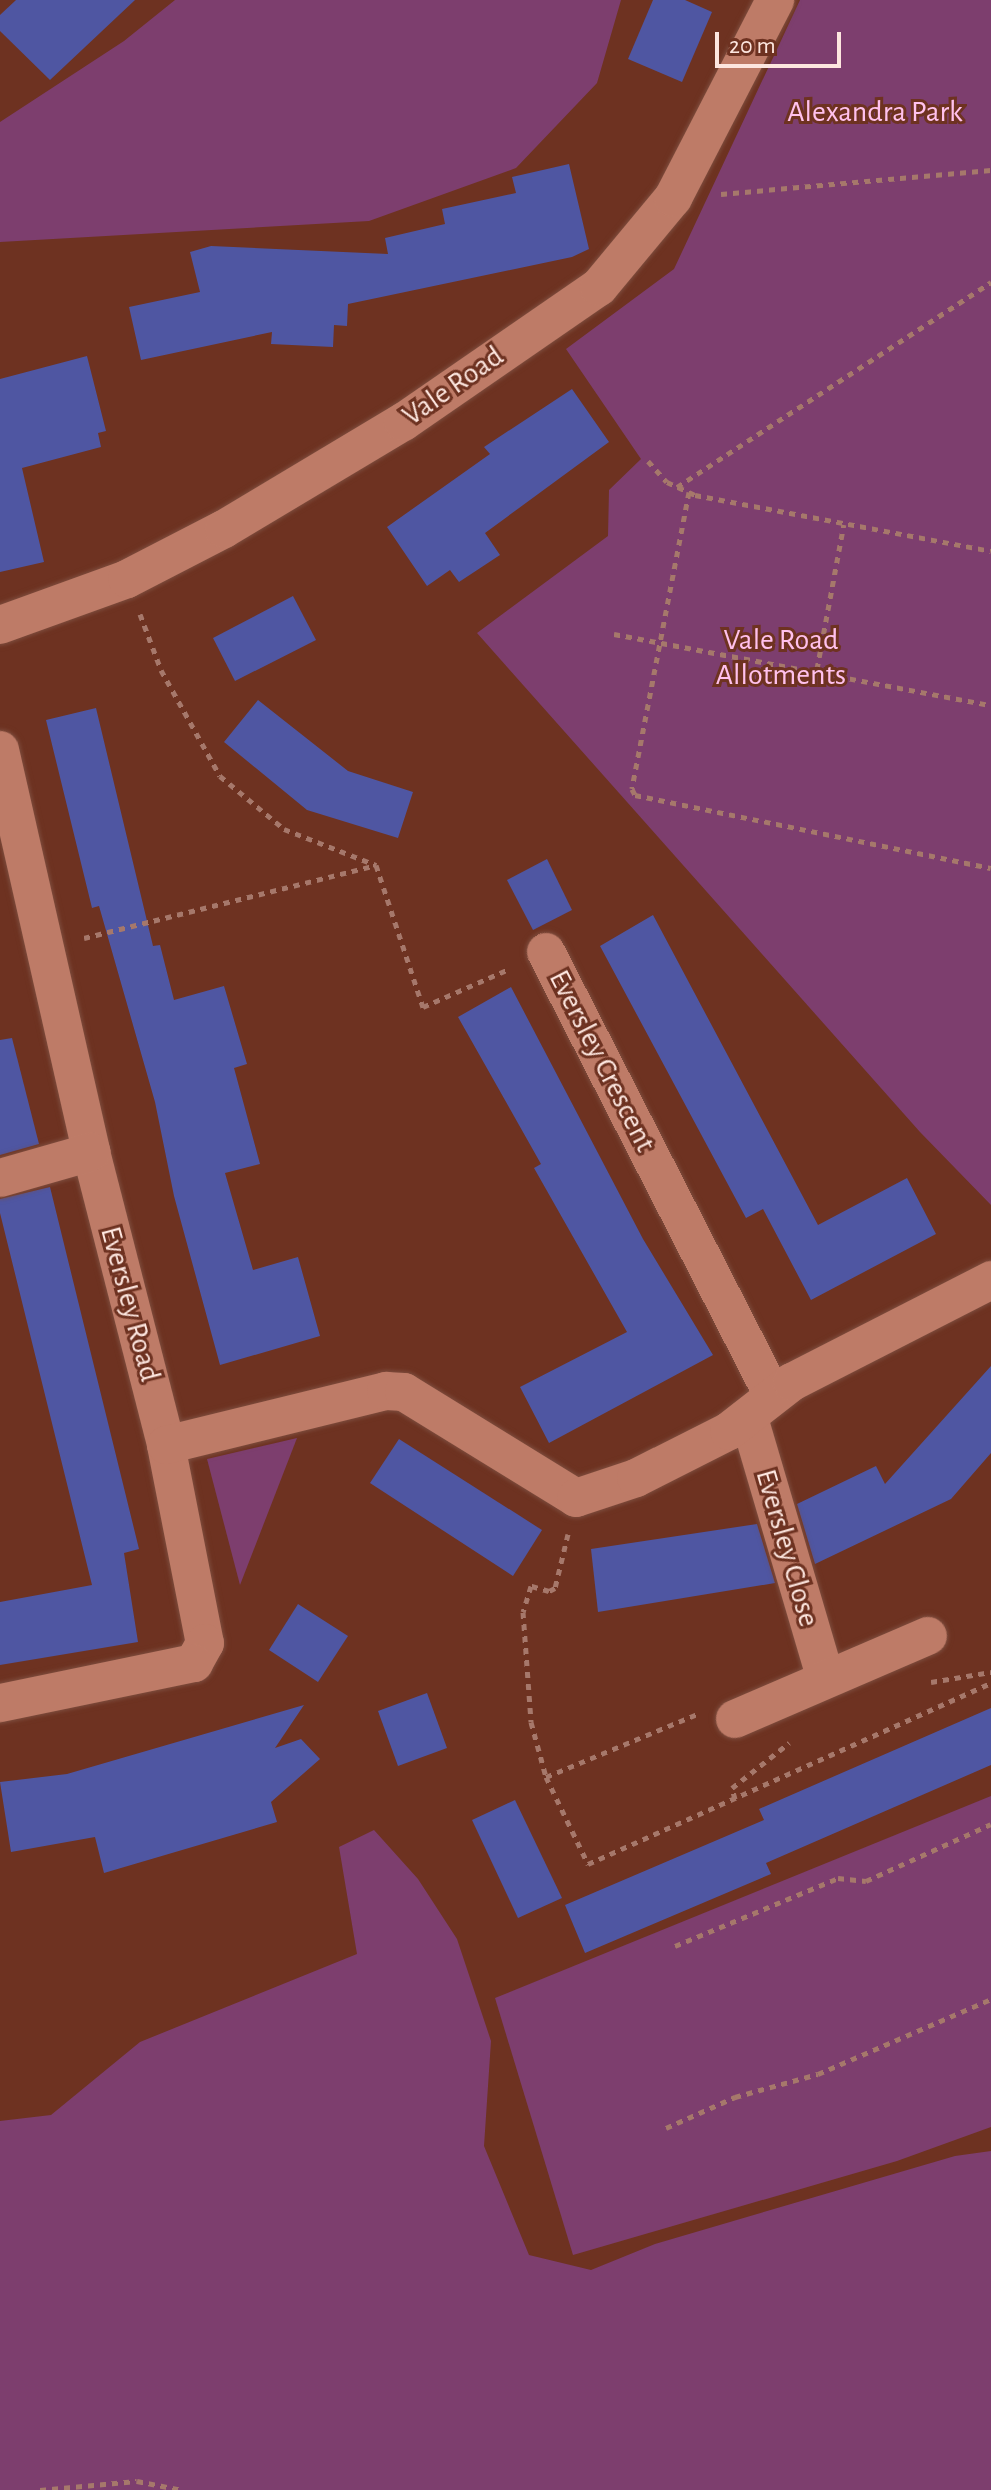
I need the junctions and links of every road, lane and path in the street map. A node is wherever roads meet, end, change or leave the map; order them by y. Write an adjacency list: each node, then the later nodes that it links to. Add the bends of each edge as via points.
1 (775, 0): 3 (street, Vale Road)
2 (991, 170): 3 (path)
3 (673, 198): 10 (street, Vale Road, via 599,287 403,422 224,529)
4 (991, 282): 6 (path)
5 (648, 461): 6 (path)
6 (677, 487): 7 (path)
7 (689, 492): 8 (path); 13 (path)
8 (844, 524): 9 (path); 14 (path)
9 (991, 551)
10 (127, 579): 11 (street, Vale Road); 17 (path, via 161,670 220,776 284,829)
11 (0, 625)
12 (614, 634): 13 (path)
13 (661, 645): 14 (path); 18 (path, via 635,795)
14 (817, 669): 15 (path)
15 (991, 705)
16 (0, 750): 19 (street, Eversley Road)
17 (376, 865): 19 (path); 20 (path, Eversley Crescent, via 423,1007)
18 (991, 868)
19 (44, 948): 21 (street, Eversley Road)
20 (546, 952): 24 (street, Eversley Crescent)
21 (91, 1152): 22 (street); 25 (street, Eversley Road)
22 (0, 1178)
23 (991, 1280): 24 (street)
24 (761, 1406): 26 (street, via 636,1478); 28 (street, Eversley Close)
25 (166, 1445): 26 (street, via 386,1391 404,1392); 30 (street, Eversley Road, via 205,1643 201,1654 194,1663)
26 (576, 1498): 32 (path, via 555,1588 531,1586 523,1612 531,1722)
27 (928, 1636): 28 (street)
28 (825, 1677): 31 (street)
29 (991, 1683): 32 (path, via 588,1864)
30 (0, 1703)
31 (748, 1713): 32 (path, via 738,1697)
32 (546, 1777)
33 (991, 1824): 34 (path, via 866,1881 838,1878)
34 (675, 1946)
35 (991, 1999): 36 (path, via 818,2074 735,2097)
36 (666, 2128)
37 (40, 2490): 38 (path, via 137,2481)
38 (182, 2490)

